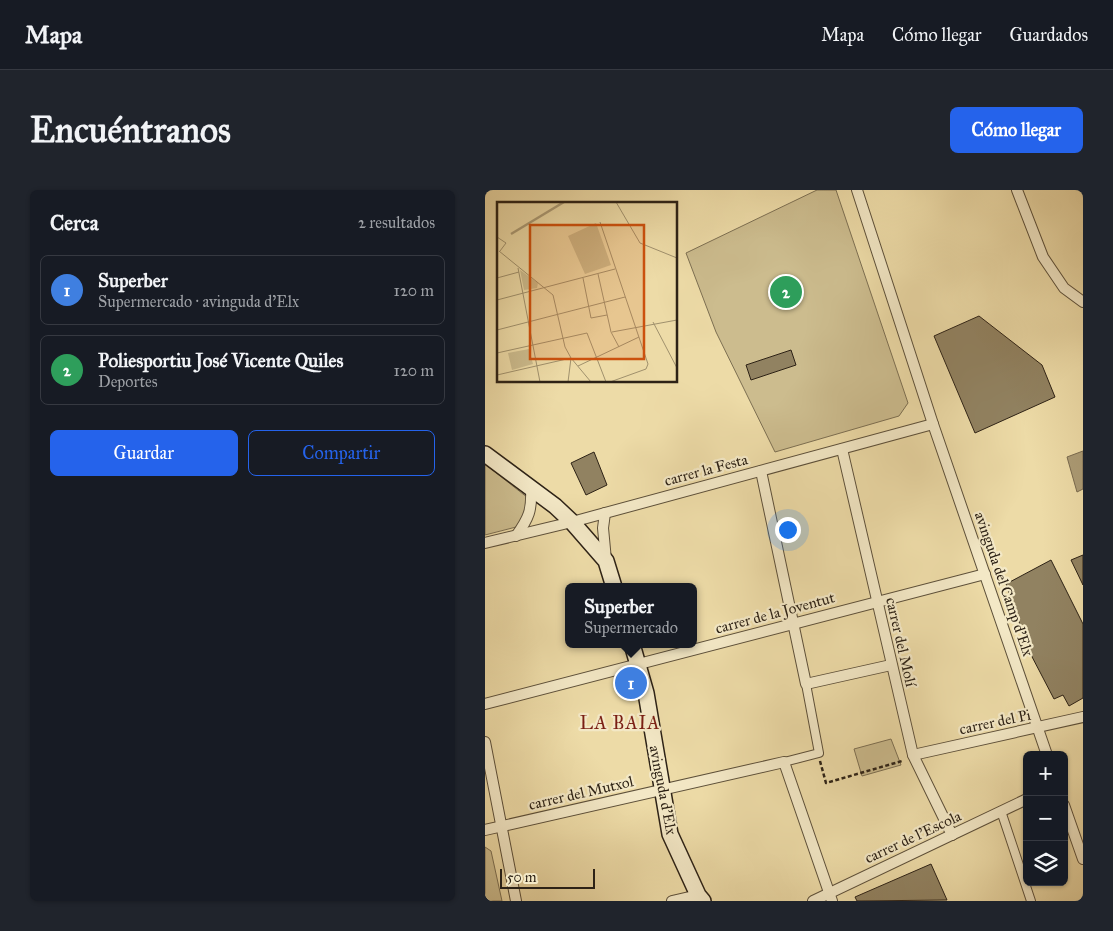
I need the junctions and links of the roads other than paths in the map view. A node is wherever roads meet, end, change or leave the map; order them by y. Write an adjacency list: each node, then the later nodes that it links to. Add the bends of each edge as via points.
1 (857, 190): 4 (street, avinguda del Camp d'Elx)
2 (1017, 190): 3 (street, via 1043,257 1064,288)
3 (1083, 302)
4 (933, 424): 5 (street, carrer la Festa); 14 (street, avinguda del Camp d'Elx)
5 (842, 449): 7 (street, carrer la Festa); 16 (street, carrer del Molí)
6 (485, 454): 8 (main road)
7 (761, 471): 9 (street, carrer la Festa); 17 (street)
8 (531, 489): 10 (main road); 11 (street, via 532,506)
9 (605, 513): 10 (street, carrer la Festa); 13 (street, via 603,528)
10 (572, 522): 11 (street, carrer la Festa); 13 (main road)
11 (517, 536): 12 (street, carrer la Festa)
12 (485, 543)
13 (607, 561): 15 (main road)
14 (985, 574): 16 (street, carrer de la Joventut); 24 (street, avinguda del Camp d'Elx)
15 (613, 583)
16 (877, 602): 17 (street, carrer de la Joventut); 20 (street, carrer del Molí)
17 (794, 624): 19 (street, carrer de la Joventut); 21 (street)
18 (633, 648): 19 (main road, avinguda d'Elx)
19 (638, 664): 22 (street, carrer de la Joventut); 29 (main road, avinguda d'Elx)
20 (891, 664): 21 (street); 27 (street, carrer del Molí)
21 (806, 684): 28 (street, via 818,751)
22 (485, 704)
23 (1083, 717): 24 (street, carrer del Pi)
24 (1038, 729): 26 (street, avinguda del Camp d'Elx); 27 (street, carrer del Pi)
25 (485, 742): 33 (street)
26 (1046, 751)
27 (913, 755): 35 (street, carrer del Molí)
28 (784, 762): 29 (street, carrer del Mutxol); 37 (street)
29 (662, 790): 33 (street, carrer del Mutxol); 38 (main road, avinguda d'Elx, via 670,834)
30 (1023, 801): 31 (street, carrer de l'Escola)
31 (1001, 812): 35 (street, carrer de l'Escola); 42 (street)
32 (1068, 816): 36 (street)
33 (501, 826): 34 (street, carrer del Mutxol); 39 (street)
34 (485, 830)
35 (952, 835): 37 (street, carrer de l'Escola)
36 (1083, 859)
37 (831, 897): 41 (street, carrer de l'Escola)
38 (699, 899): 40 (street)
39 (516, 901)
40 (672, 901)
41 (813, 901)
42 (1031, 901)

